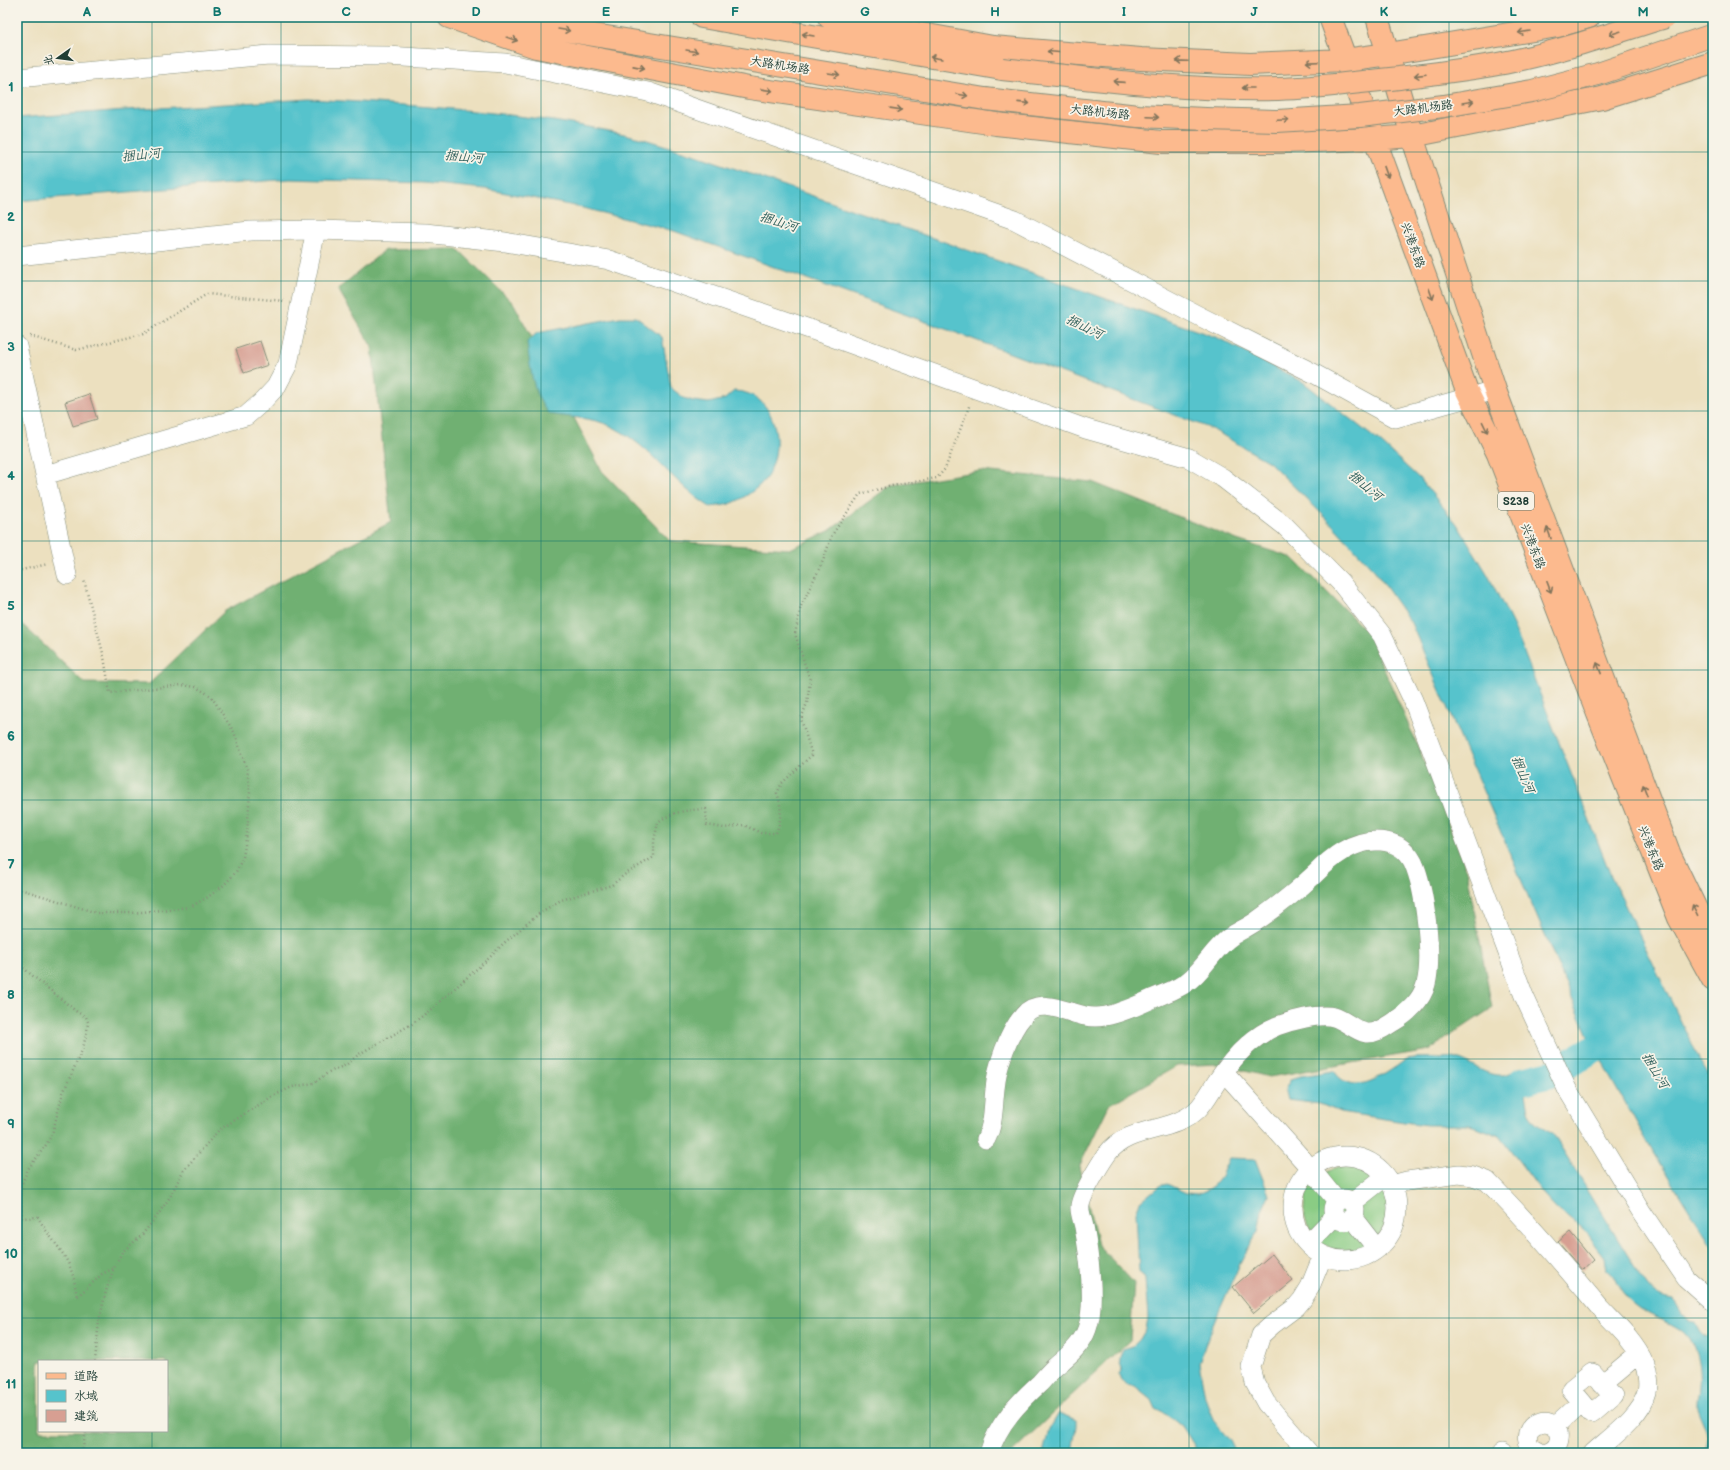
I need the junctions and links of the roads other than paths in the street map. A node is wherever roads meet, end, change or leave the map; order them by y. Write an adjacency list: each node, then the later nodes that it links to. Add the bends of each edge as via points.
1 (449, 17): 15 (main road, one-way to 15, via 544,48 749,88 996,124 1161,142)
2 (484, 17): 9 (main road, 大路机场路, one-way to 9, bridge, via 985,99 1138,116 1277,121 1360,116 1444,106 1532,91 1598,74)
3 (702, 17): 8 (main road, one-way to 3, bridge, via 1513,61 1337,85 1278,89 1209,88 1112,81 1002,69)
4 (830, 17): 11 (main road, one-way to 4, via 1250,64 1008,49)
5 (1330, 17): 11 (main road, 兴港东路 / S238)
6 (1377, 17): 10 (main road, 兴港东路 / S238)
7 (1589, 17): 10 (main road, one-way to 10, via 1558,26)
8 (1665, 17)
9 (1713, 35)
10 (1388, 54): 11 (main road); 14 (main road, 兴港东路 / S238)
11 (1345, 60): 15 (main road, 兴港东路 / S238)
12 (1713, 63): 14 (main road, via 1602,98)
13 (17, 78): 20 (street, via 269,55 387,56 505,63 648,92 1015,220 1313,373 1395,418)
14 (1412, 136): 15 (main road); 19 (main road, 兴港东路 / S238)
15 (1374, 139): 20 (main road, 兴港东路 / S238, one-way to 20)
16 (316, 230): 17 (street, via 250,231); 21 (street, via 288,364 276,387 262,402 246,416); 33 (street, via 425,233 498,241 608,260 814,330 1086,429 1189,458 1223,478 1286,526 1344,588 1382,635 1413,700 1524,996 1568,1089 1641,1211 1686,1278)
17 (17, 256)
18 (21, 340): 21 (street)
19 (1495, 390): 20 (street); 23 (main road, 兴港东路 / S238, one-way to 19, via 1670,855)
20 (1470, 397): 24 (main road, 兴港东路 / S238, one-way to 24, via 1498,454 1679,918)
21 (45, 475): 22 (street)
22 (65, 567)
23 (1713, 944)
24 (1713, 980)
25 (1224, 1072): 26 (street, via 1256,1037 1288,1022 1335,1017 1365,1033 1378,1031 1412,1007 1426,984 1428,950 1427,924 1421,892 1414,865 1407,853 1393,843 1378,840 1346,849 1279,905 1217,948 1191,980 1136,1007 1102,1018 1045,1006 1034,1007 1024,1014 1003,1052 995,1086 991,1129); 27 (street); 37 (street, via 1198,1109 1174,1124 1127,1137 1107,1154 1089,1184 1080,1206 1085,1229 1092,1307 1083,1339 1074,1351 1026,1395 1002,1423)
26 (986, 1139)
27 (1311, 1169): 28 (street, via 1331,1158 1348,1156 1364,1159 1379,1168); 29 (street); 30 (street, via 1303,1176 1293,1208 1296,1225)
28 (1389, 1180): 29 (street); 31 (street, via 1397,1197 1397,1215 1392,1232); 34 (street, via 1407,1181 1460,1174 1487,1181 1553,1252)
29 (1344, 1209): 30 (street); 31 (street)
30 (1308, 1244): 32 (street)
31 (1377, 1249): 32 (street, via 1367,1256 1350,1261)
32 (1323, 1255): 38 (street, via 1302,1300 1261,1335 1251,1367 1255,1383 1266,1404)
33 (1713, 1302)
34 (1638, 1354): 35 (street, via 1602,1384 1613,1396 1592,1414 1582,1402); 39 (street, via 1644,1362 1647,1392 1641,1404 1620,1430)
35 (1555, 1427): 36 (street, via 1559,1433 1555,1448); 36 (street, via 1544,1421 1530,1428 1528,1437)
36 (1536, 1452)
37 (989, 1453)
38 (1309, 1453)
39 (1593, 1453)

